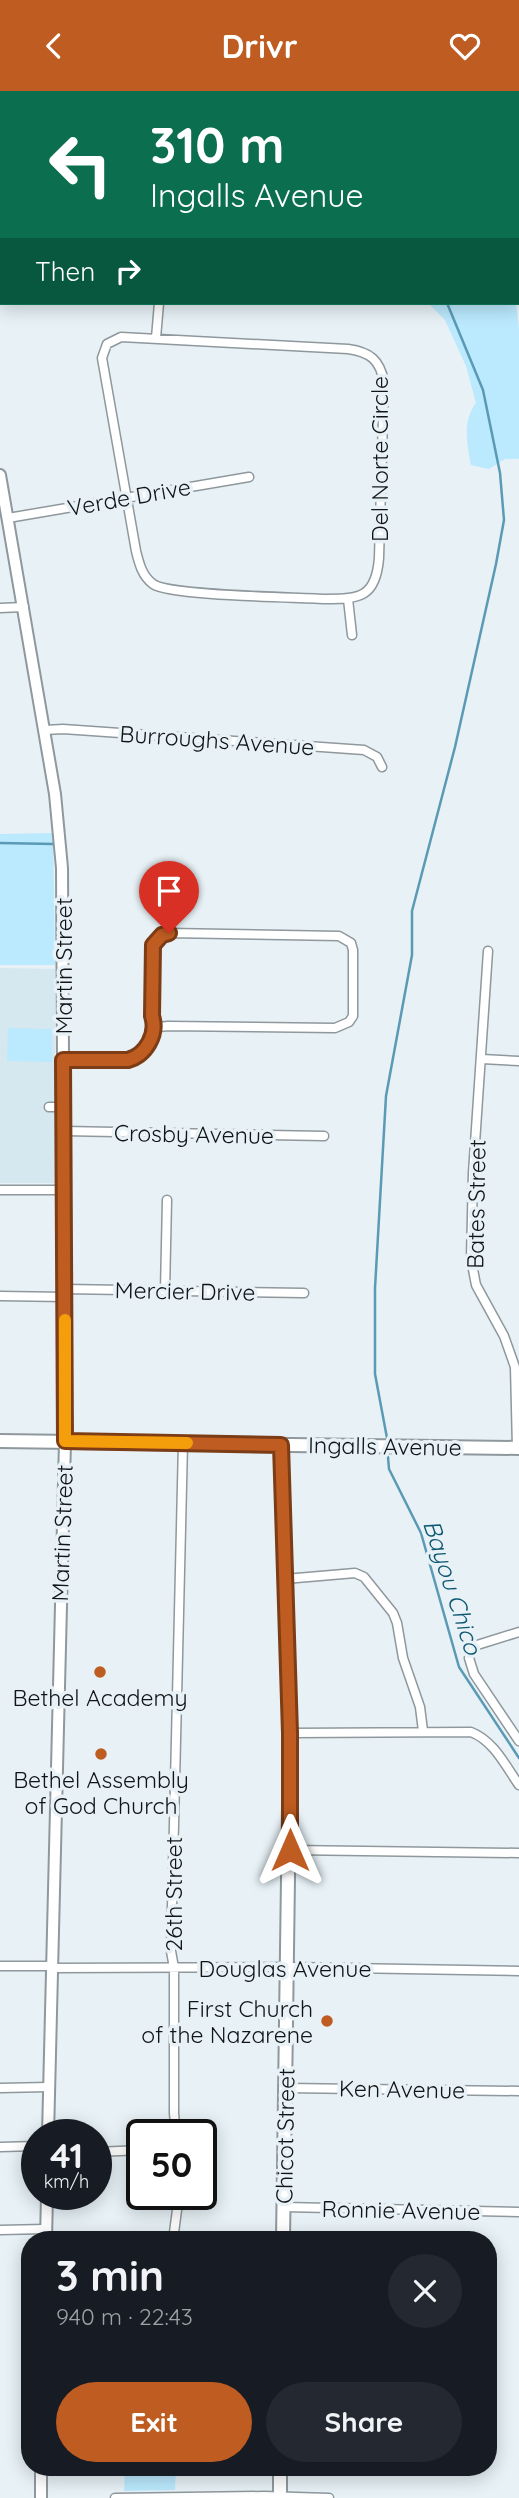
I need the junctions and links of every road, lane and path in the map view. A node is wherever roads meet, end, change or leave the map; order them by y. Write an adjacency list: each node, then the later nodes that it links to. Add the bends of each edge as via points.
1 (159, 305): 2 (street)
2 (156, 338): 5 (street, Del Norte Circle, via 121,337 107,344 103,353); 7 (street, Del Norte Circle, via 348,349 369,354 379,363 384,382 378,574 364,594)
3 (0, 475): 6 (street, Martin Street)
4 (249, 477): 5 (street, Verde Drive)
5 (127, 496): 6 (street, Verde Drive); 7 (street, Del Norte Circle, via 141,568 146,579 158,587)
6 (8, 519): 8 (street, Martin Street)
7 (348, 599): 10 (street)
8 (24, 607): 9 (street); 11 (street, Martin Street)
9 (0, 608)
10 (352, 635)
11 (45, 730): 12 (street, Burroughs Avenue, via 361,750 377,757); 16 (street, Martin Street, via 62,868)
12 (382, 767)
13 (488, 951): 15 (street, Bates Street)
14 (157, 1025): 14 (street, via 343,1026 353,1016 354,950 339,936 162,935 152,952 152,1016); 16 (street, via 145,1051 136,1058)
15 (482, 1059): 17 (street); 33 (street, Bates Street, via 471,1259 476,1285 515,1367)
16 (63, 1060): 19 (street, Martin Street)
17 (519, 1061)
18 (49, 1107): 19 (street)
19 (64, 1107): 20 (street, Martin Street)
20 (64, 1132): 21 (street, Crosby Avenue); 23 (street, Martin Street)
21 (324, 1136)
22 (0, 1190): 23 (street)
23 (64, 1191): 26 (street, Martin Street)
24 (167, 1200): 25 (street)
25 (165, 1291): 26 (street, Mercier Drive); 27 (street, Mercier Drive)
26 (65, 1293): 28 (street, Mercier Drive); 30 (street, Martin Street)
27 (304, 1293)
28 (0, 1296)
29 (0, 1441): 30 (main road, Ingalls Avenue)
30 (65, 1441): 31 (main road, Ingalls Avenue); 43 (street, Martin Street)
31 (183, 1443): 32 (main road, Ingalls Avenue); 45 (street, 26th Street, via 172,1870)
32 (281, 1445): 33 (main road, Ingalls Avenue); 34 (main road, Chicot Street)
33 (518, 1448)
34 (285, 1579): 36 (street, via 355,1573 364,1577 397,1623); 37 (main road, Chicot Street)
35 (519, 1632): 38 (street, via 474,1646 469,1658 474,1674)
36 (423, 1731): 37 (street); 39 (street, via 459,1730 479,1735 494,1748)
37 (290, 1733): 40 (main road, Chicot Street)
38 (519, 1741)
39 (519, 1785)
40 (290, 1850): 41 (street); 44 (main road, Chicot Street)
41 (519, 1853)
42 (0, 1966): 43 (street, Douglas Avenue)
43 (52, 1967): 45 (street, Douglas Avenue); 47 (street, Martin Street)
44 (288, 1967): 45 (street, Douglas Avenue); 46 (street, Douglas Avenue); 49 (main road, Chicot Street)
45 (174, 1968): 52 (street, 26th Street)
46 (519, 1971)
47 (49, 2087): 48 (street); 51 (street, Martin Street)
48 (0, 2088)
49 (286, 2088): 50 (street, Ken Avenue); 55 (main road, Chicot Street)
50 (519, 2091)
51 (48, 2119)
52 (175, 2119)
53 (21, 2146): 54 (street)
54 (0, 2147)
55 (284, 2207): 58 (street, Ronnie Avenue); 62 (main road, Chicot Street)
56 (47, 2210): 60 (street)
57 (177, 2210): 61 (street)
58 (519, 2212)
59 (0, 2230): 63 (street)
60 (46, 2231)
61 (174, 2231)
62 (283, 2231)
63 (21, 2232)
64 (41, 2476): 67 (street)
65 (281, 2476): 66 (main road)
66 (280, 2497): 68 (street); 69 (street)
67 (41, 2498)
68 (116, 2498)
69 (329, 2498)

